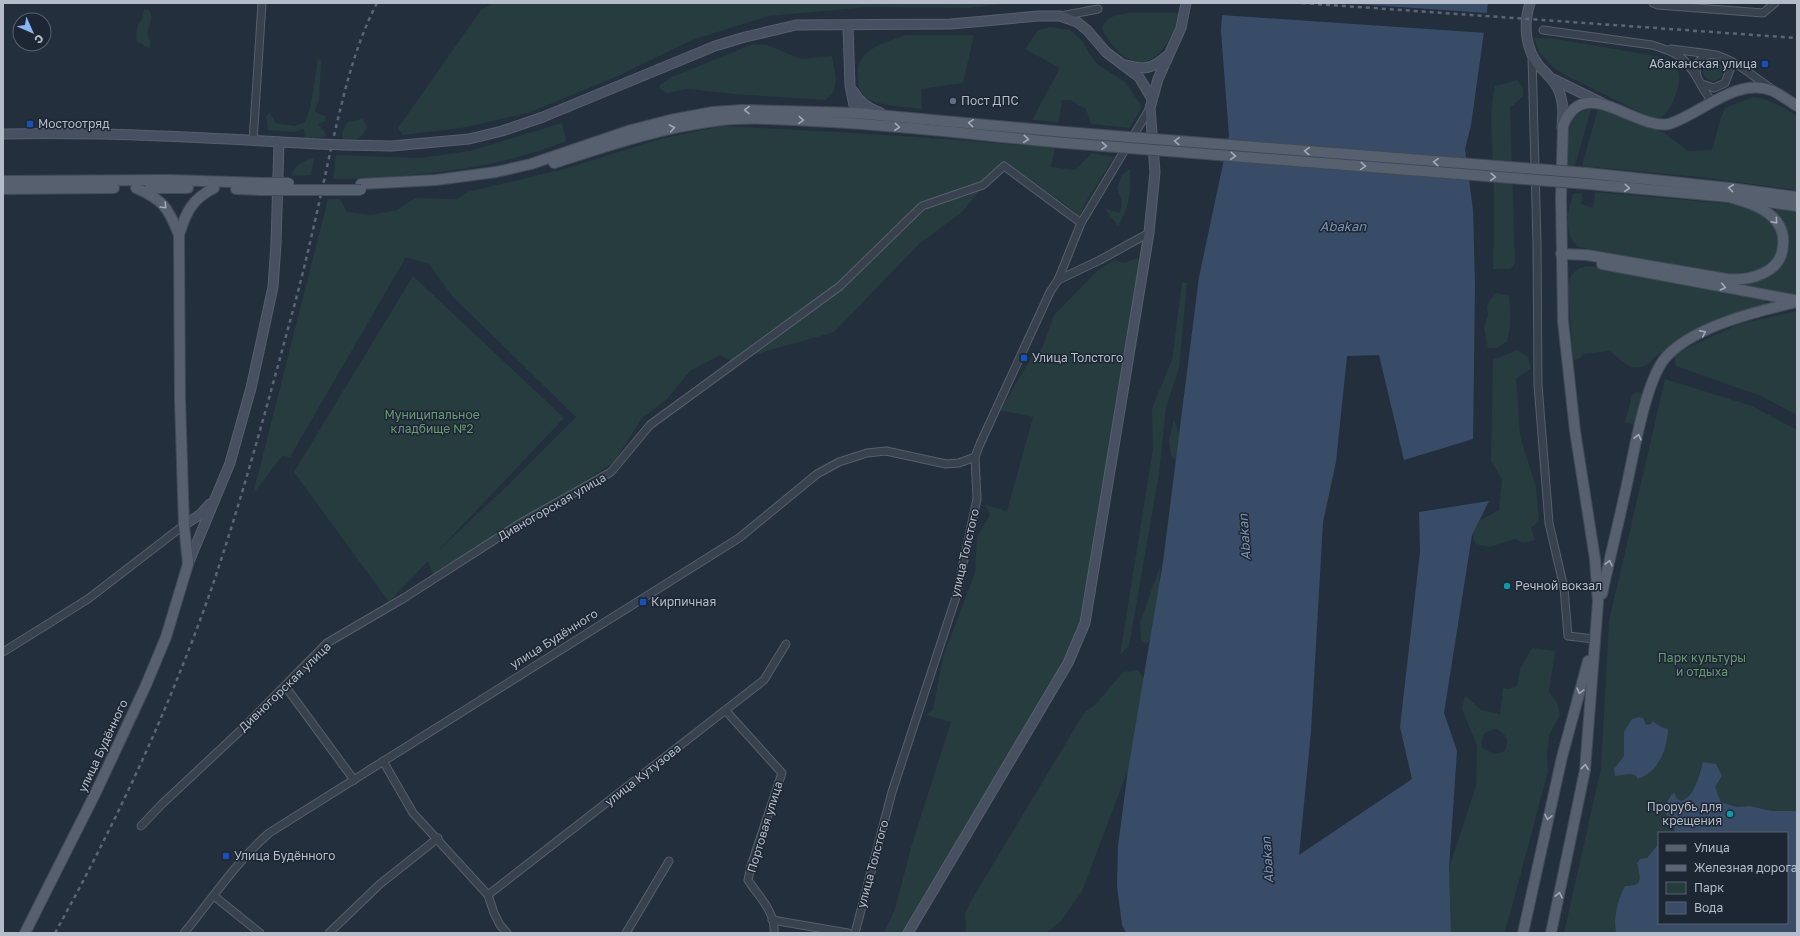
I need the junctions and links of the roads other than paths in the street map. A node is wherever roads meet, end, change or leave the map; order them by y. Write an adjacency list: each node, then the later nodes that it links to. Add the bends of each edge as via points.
1 (262, 3): 27 (street)
2 (1186, 3): 11 (street, via 1181,28)
3 (1530, 3): 12 (street, via 1526,34)
4 (1653, 3): 5 (street, via 1763,13)
5 (1775, 3)
6 (1098, 9): 7 (street)
7 (1060, 16): 8 (street, via 951,24); 14 (street, via 1077,22 1106,52)
8 (848, 26): 17 (street); 28 (street, bridge, via 796,25 745,37 715,46 543,117 469,139 392,146)
9 (1543, 30): 10 (street)
10 (1659, 47): 13 (street); 16 (street, via 1682,57)
11 (1168, 55): 14 (street, via 1156,65 1142,69); 18 (street)
12 (1532, 56): 15 (street); 49 (street, via 1537,362 1549,523 1564,588 1568,636)
13 (1718, 56): 16 (street, via 1706,56 1700,60 1696,69); 16 (street, via 1728,64 1730,70 1726,82 1718,88 1711,88); 20 (street)
14 (1123, 64): 18 (street, via 1139,77)
15 (1552, 78): 21 (street); 25 (street, via 1562,99)
16 (1699, 80): 19 (street)
17 (850, 86): 22 (street); 23 (street, via 857,98 869,108)
18 (1151, 103): 38 (street, улица Толстого); 39 (street, via 1155,172)
19 (1713, 103): 20 (main road, via 1741,90 1757,88 1773,91); 21 (main road, via 1674,123 1659,125 1647,123)
20 (1794, 103)
21 (1604, 104): 25 (main road, via 1590,102 1579,106 1567,117)
22 (856, 113): 23 (main road); 24 (street); 31 (main road, one-way to 31, via 742,110 713,112 631,130 531,164 496,172)
23 (890, 116): 36 (main road, one-way to 23, bridge, via 1587,174)
24 (858, 124): 31 (main road, one-way to 24, via 437,186 499,178 634,137 715,121 783,119); 35 (main road, one-way to 35, bridge)
25 (1562, 130): 41 (main road)
26 (3, 134): 27 (street, via 94,133)
27 (253, 141): 28 (street)
28 (278, 142): 45 (street, via 273,287 251,388 230,463)
29 (3, 181): 30 (main road, via 170,180)
30 (261, 187): 31 (main road, bridge); 33 (main road)
31 (361, 187)
32 (136, 188): 33 (main road); 34 (main road); 40 (main road, one-way to 40, via 160,202 171,213)
33 (214, 188): 40 (main road, via 191,204)
34 (3, 189)
35 (1729, 197): 37 (main road); 41 (main road, one-way to 41, via 1757,206 1780,227 1784,243 1780,260 1756,277 1742,280 1727,279 1587,255)
36 (1797, 197)
37 (1797, 206)
38 (1080, 223): 42 (street, улица Толстого); 52 (street, Дивногорская улица, via 1004,166 983,185 922,206 840,286 650,425 611,472 519,524 404,598 327,643)
39 (1149, 233): 42 (street); 71 (street, via 1085,624 1068,663)
40 (179, 235): 46 (main road)
41 (1561, 254): 43 (main road, one-way to 43, via 1586,262); 48 (main road, via 1565,341 1577,446 1597,573)
42 (1058, 280): 44 (street, улица Толстого, via 1050,292)
43 (1797, 301): 48 (main road, one-way to 43, via 1639,432 1653,378 1659,365 1679,346 1711,329 1745,315)
44 (975, 457): 54 (street, улица Будённого, via 959,463 946,464 886,451 867,453 839,462 817,474 739,538); 70 (street, улица Толстого, via 977,499 956,597 892,792)
45 (215, 499): 46 (street, via 201,514); 47 (street)
46 (184, 525): 47 (main road); 51 (street, via 88,599)
47 (188, 564): 62 (main road, улица Будённого, via 166,637 146,685 97,790)
48 (1597, 615): 49 (main road)
49 (1594, 640): 72 (main road, one-way to 72, via 1562,757); 73 (main road, one-way to 49, via 1585,770)
50 (786, 644): 53 (street, улица Кутузова, via 764,680)
51 (3, 652)
52 (285, 686): 55 (street); 56 (street, Дивногорская улица)
53 (726, 711): 59 (street, улица Кутузова); 61 (street, Портовая улица, via 782,773 748,880 769,909)
54 (383, 761): 55 (street, улица Будённого); 57 (street, via 413,813)
55 (354, 780): 60 (street, улица Будённого, via 254,846)
56 (141, 826)
57 (438, 838): 59 (street); 65 (street, via 380,884)
58 (669, 861): 67 (street)
59 (488, 894): 66 (street, via 494,913)
60 (214, 896): 63 (street, улица Будённого); 64 (street)
61 (772, 920): 68 (street, Портовая улица); 69 (street)
62 (25, 933)
63 (184, 933)
64 (260, 933)
65 (329, 933)
66 (507, 933)
67 (626, 933)
68 (774, 933)
69 (848, 933)
70 (855, 933)
71 (908, 933)
72 (1523, 933)
73 (1551, 933)

